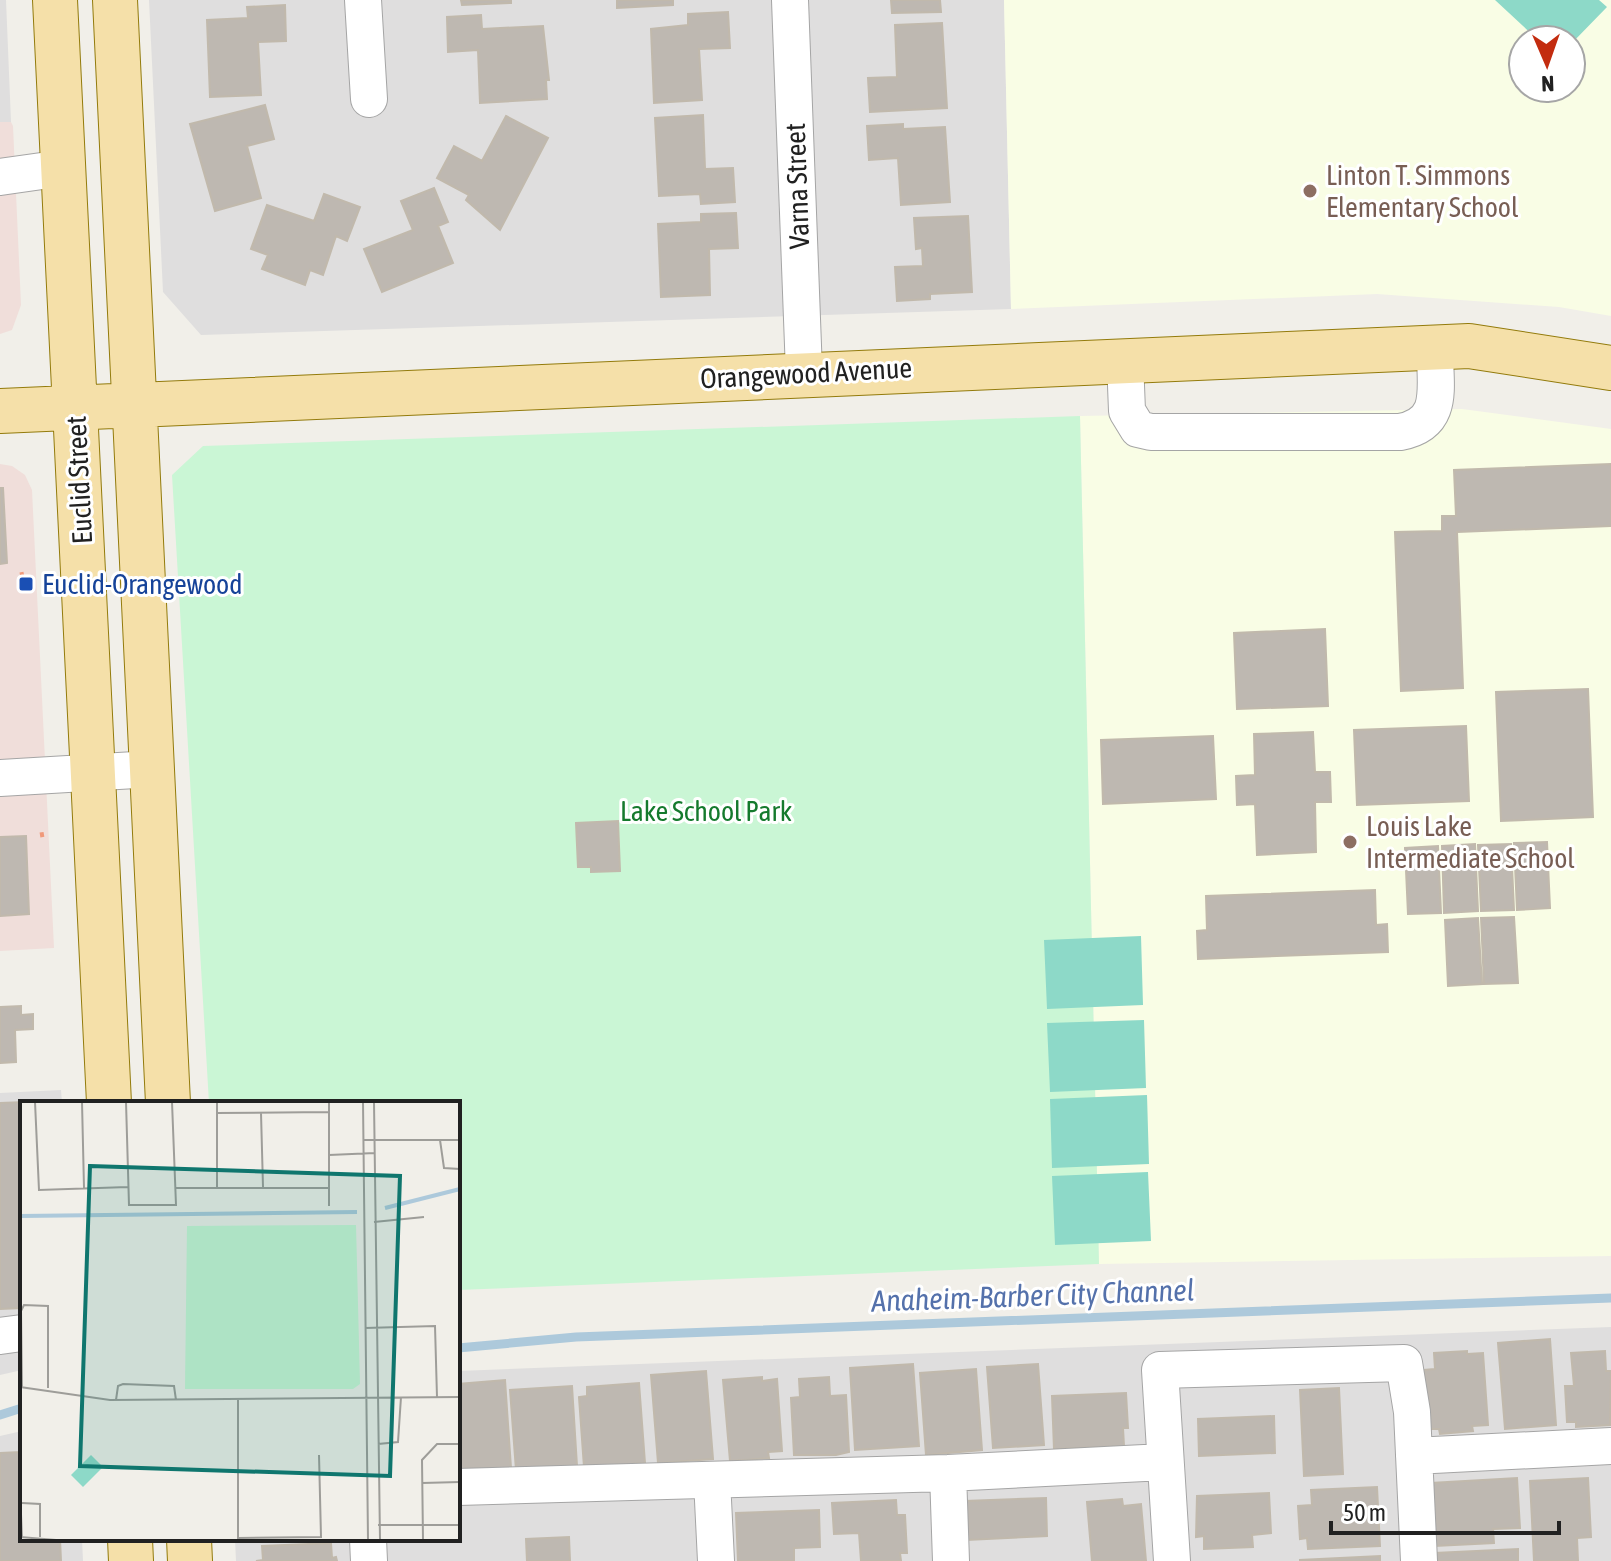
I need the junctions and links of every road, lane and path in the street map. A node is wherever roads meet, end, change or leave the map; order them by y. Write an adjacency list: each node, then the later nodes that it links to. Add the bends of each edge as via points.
1 (55, 0): 6 (main road, Euclid Street)
2 (115, 0): 12 (main road)
3 (363, 0): 5 (street)
4 (790, 0): 11 (street, Varna Street)
5 (369, 99)
6 (63, 168): 7 (street); 13 (main road, Euclid Street)
7 (0, 177)
8 (1435, 347): 9 (main road, Orangewood Avenue); 9 (street, via 1430,420 1400,432 1151,432 1131,423); 10 (main road, Orangewood Avenue, via 1469,346)
9 (1125, 360): 11 (main road, Orangewood Avenue)
10 (1611, 368)
11 (804, 372): 12 (main road, Orangewood Avenue)
12 (135, 407): 13 (main road, Orangewood Avenue); 15 (main road)
13 (75, 408): 14 (main road, Orangewood Avenue); 16 (main road, Euclid Street)
14 (0, 411)
15 (152, 769): 16 (street); 19 (main road)
16 (93, 773): 17 (street); 18 (main road, Euclid Street)
17 (0, 778)
18 (109, 1101)
19 (168, 1101)
20 (20, 1333): 21 (street)
21 (0, 1336)
22 (1611, 1446): 23 (street)
23 (1414, 1456): 24 (street, via 1404,1363 1160,1370); 37 (street)
24 (1164, 1462): 25 (street); 36 (street)
25 (948, 1473): 26 (street); 35 (street)
26 (712, 1480): 27 (street); 34 (street)
27 (460, 1487)
28 (130, 1541): 31 (main road)
29 (189, 1541): 32 (main road)
30 (368, 1541): 33 (street)
31 (131, 1561)
32 (190, 1561)
33 (369, 1561)
34 (716, 1561)
35 (951, 1561)
36 (1172, 1561)
37 (1419, 1561)

